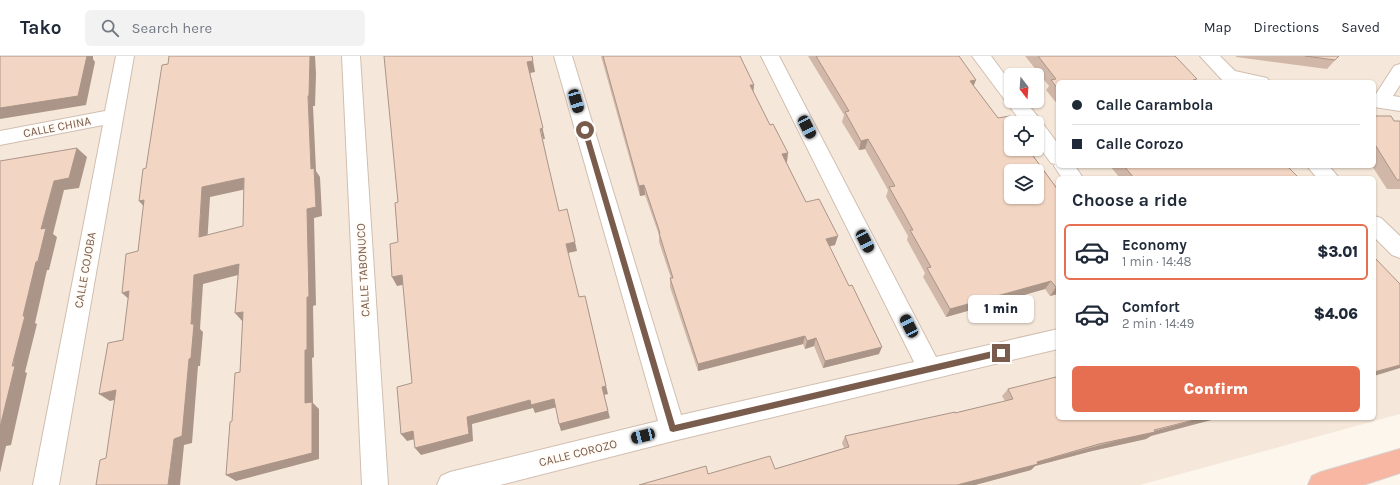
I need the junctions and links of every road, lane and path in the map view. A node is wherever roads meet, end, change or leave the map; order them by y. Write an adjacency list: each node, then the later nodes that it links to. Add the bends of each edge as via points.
1 (125, 56): 13 (street, CALLE COJOBA)
2 (352, 56): 27 (street, CALLE TABONUCO)
3 (563, 56): 24 (street)
4 (770, 56): 23 (street)
5 (981, 56): 9 (street)
6 (1209, 56): 8 (street)
7 (1400, 70): 10 (street)
8 (1233, 80)
9 (1004, 87)
10 (1378, 100): 11 (street)
11 (1400, 104)
12 (1020, 108): 14 (street)
13 (114, 116): 15 (street, CALLE CHINA); 26 (street, CALLE COJOBA)
14 (1027, 116)
15 (0, 138)
16 (1044, 139): 17 (street)
17 (1056, 155)
18 (1319, 168): 19 (street)
19 (1327, 176)
20 (1376, 226): 21 (street)
21 (1400, 249)
22 (1056, 340): 23 (street, CALLE COROZO)
23 (930, 369): 24 (street, CALLE COROZO)
24 (673, 429): 28 (street, CALLE COROZO)
25 (1400, 461): 29 (highway)
26 (46, 485)
27 (375, 485)
28 (450, 485)
29 (1321, 485)

